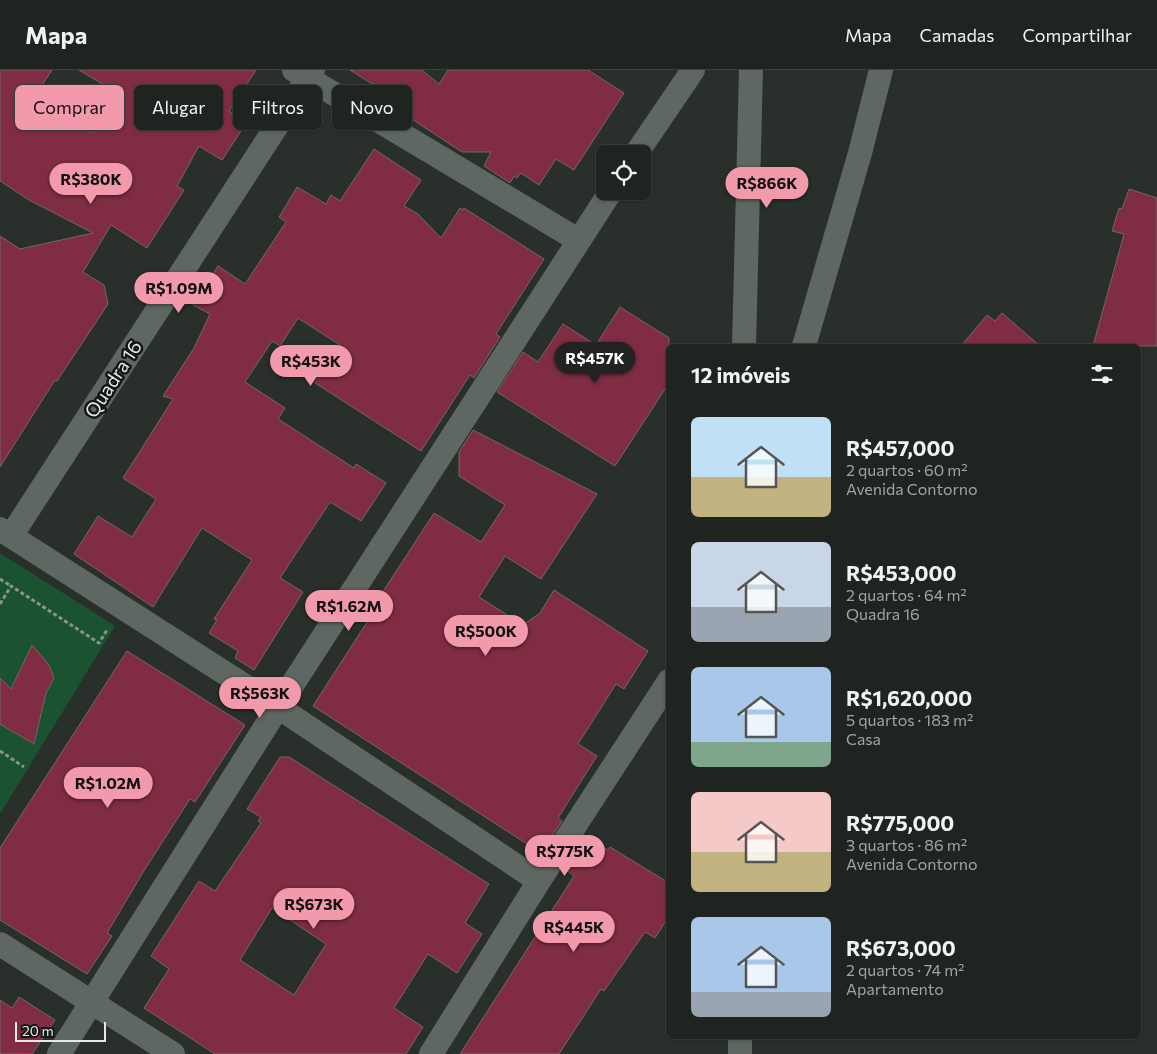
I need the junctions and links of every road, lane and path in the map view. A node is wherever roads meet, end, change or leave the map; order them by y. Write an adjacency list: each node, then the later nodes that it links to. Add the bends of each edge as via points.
1 (693, 70): 5 (street)
2 (751, 70): 8 (street)
3 (881, 70): 9 (street)
4 (305, 73): 7 (street); 10 (street, Quadra 16)
5 (642, 145)
6 (605, 200): 7 (street)
7 (578, 240): 16 (street)
8 (744, 344)
9 (805, 344)
10 (6, 532): 14 (street)
11 (0, 579): 12 (path)
12 (11, 586): 13 (path); 14 (path, via 99,643)
13 (0, 604)
14 (121, 607): 16 (street)
15 (666, 687): 19 (street)
16 (278, 707): 19 (street); 21 (street)
17 (0, 751): 18 (path)
18 (24, 767)
19 (539, 881): 25 (street)
20 (0, 944): 21 (street)
21 (92, 1003): 23 (street); 24 (street)
22 (740, 1039): 26 (street)
23 (59, 1054)
24 (173, 1054)
25 (431, 1054)
26 (740, 1054)

